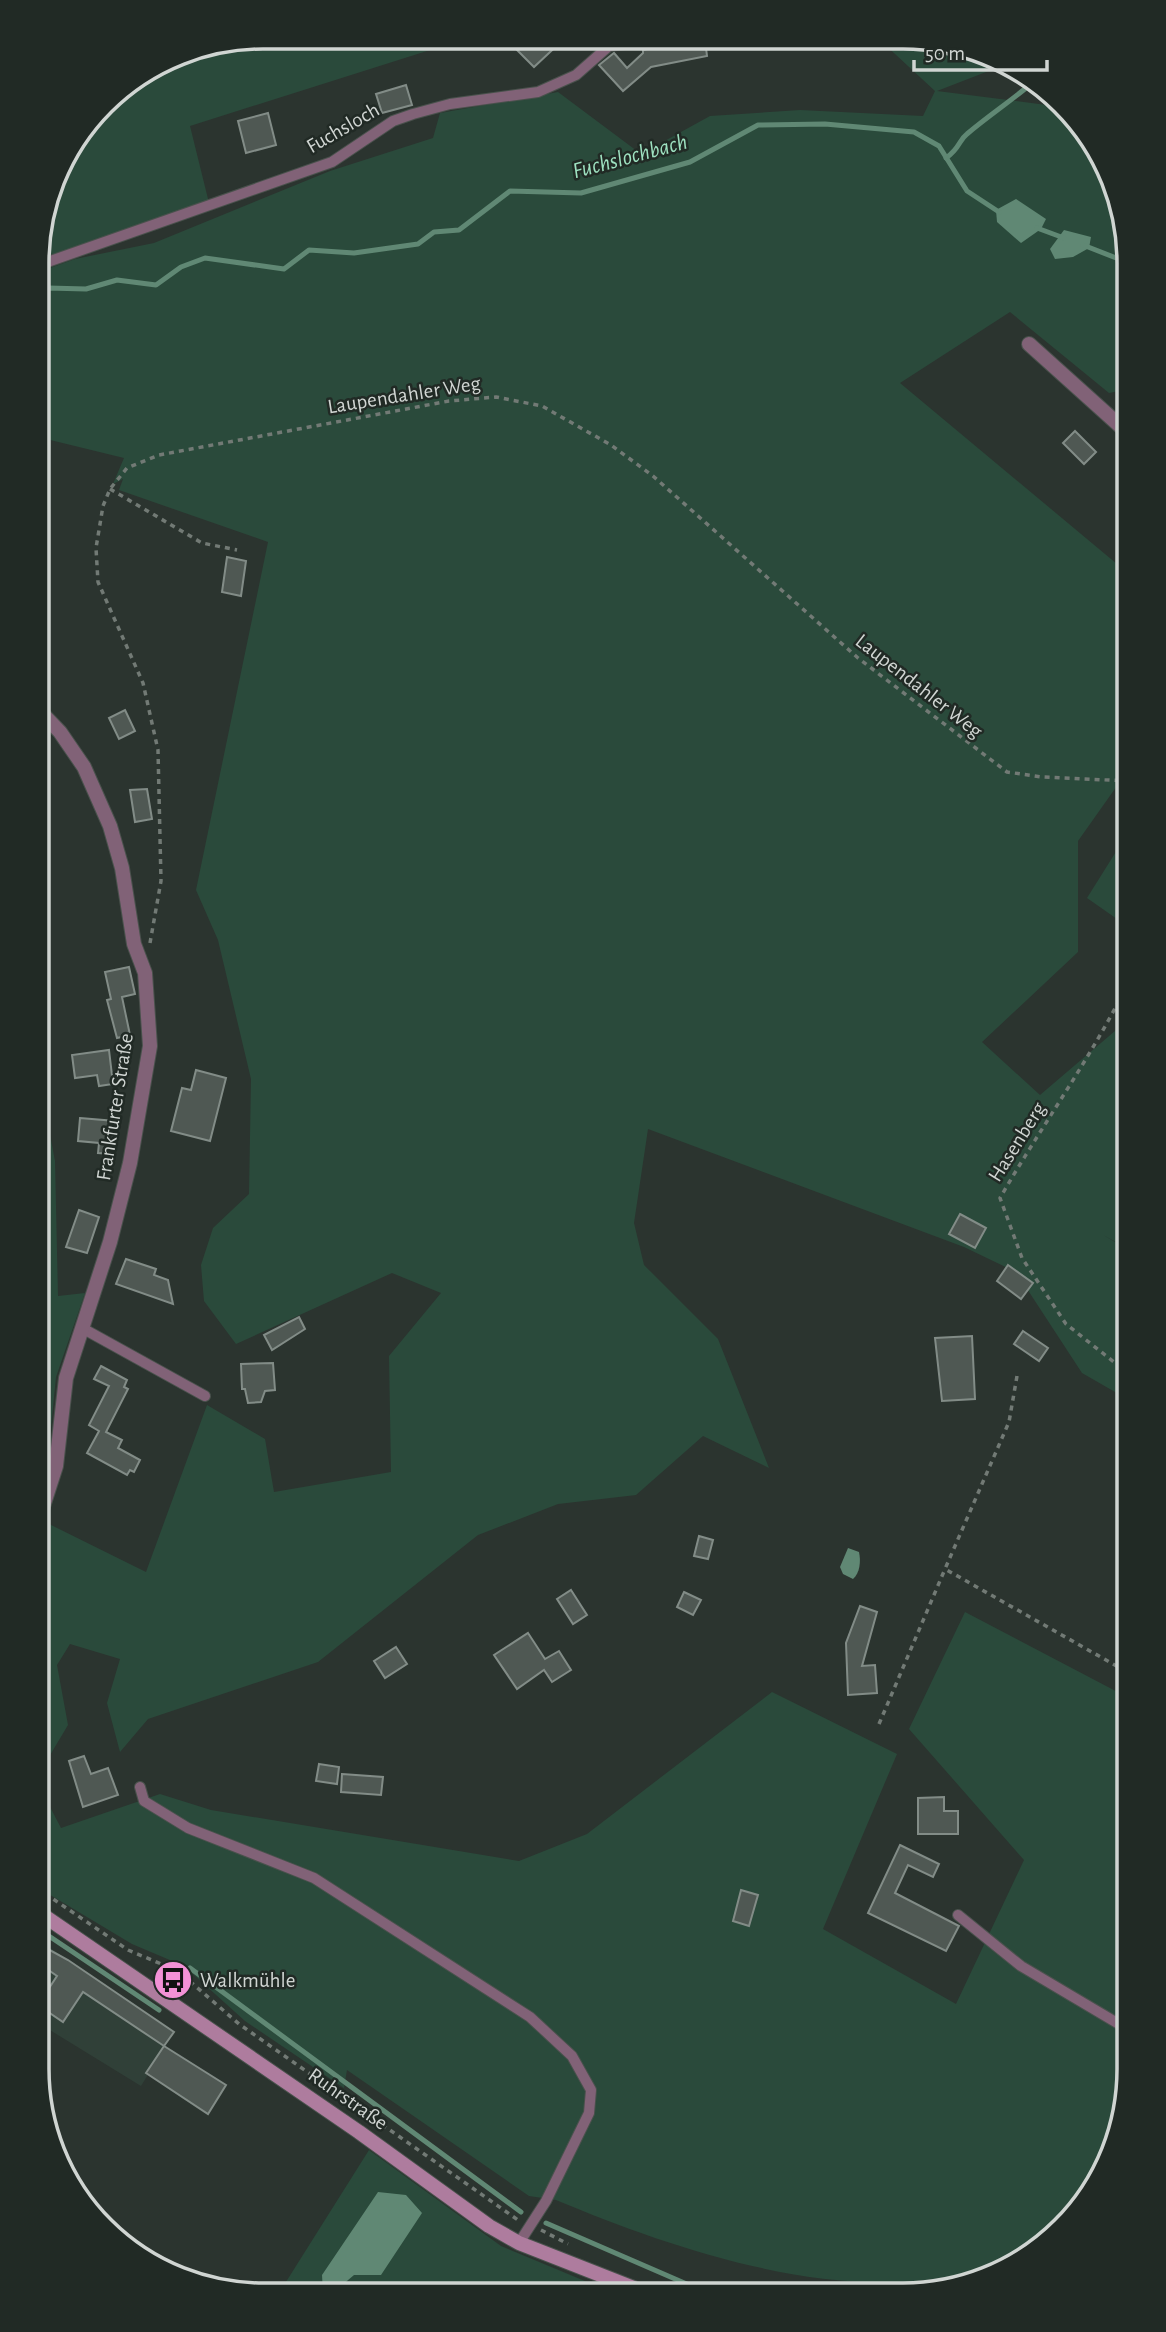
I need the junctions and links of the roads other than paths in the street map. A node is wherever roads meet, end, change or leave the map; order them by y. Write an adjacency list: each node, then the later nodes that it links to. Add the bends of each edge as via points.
1 (605, 49): 2 (lane, Fuchsloch, via 576,75 538,92 413,114 393,121 332,162)
2 (49, 261)
3 (1029, 344): 4 (street)
4 (1117, 423)
5 (49, 722): 6 (street, Frankfurter Straße, via 73,749 103,806 122,868 134,944 145,973 149,1021 150,1046 130,1163)
6 (82, 1328): 7 (lane); 8 (street, Frankfurter Straße, via 66,1378 56,1466)
7 (205, 1396)
8 (49, 1488)
9 (139, 1787): 13 (lane, via 144,1801 188,1828 314,1878 530,2017 572,2056 591,2090 589,2113 546,2202)
10 (958, 1915): 12 (lane, via 1021,1966)
11 (49, 1919): 13 (main road, Ruhrstraße)
12 (1117, 2023)
13 (519, 2243): 14 (main road, Ruhrstraße)
14 (634, 2283)

